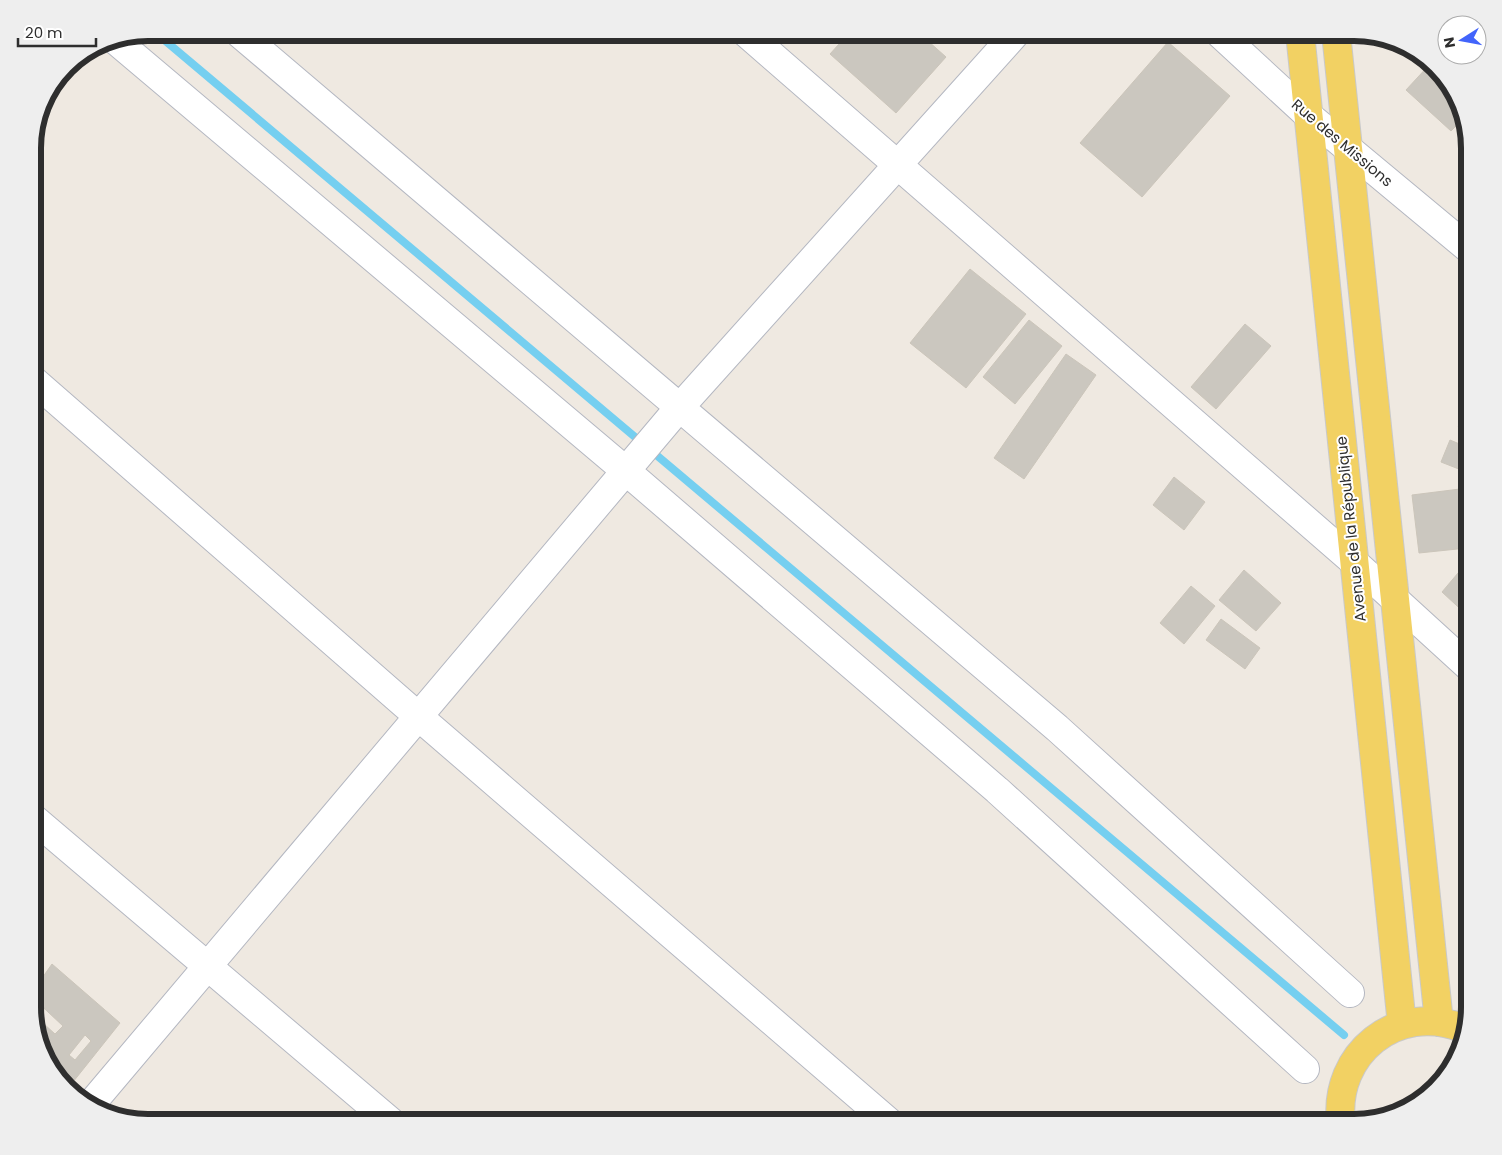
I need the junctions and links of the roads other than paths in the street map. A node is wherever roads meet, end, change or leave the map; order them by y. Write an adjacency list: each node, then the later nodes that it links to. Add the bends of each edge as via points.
1 (249, 41): 13 (street)
2 (756, 41): 10 (street)
3 (1008, 41): 10 (street)
4 (1230, 41): 8 (street, Rue des Missions)
5 (1301, 41): 8 (main road, Avenue de la République)
6 (1337, 41): 9 (main road)
7 (121, 45): 14 (street)
8 (1309, 116): 9 (street, Rue des Missions); 15 (main road, Avenue de la République)
9 (1348, 150): 11 (street, Rue des Missions); 16 (main road)
10 (898, 164): 13 (street); 15 (street)
11 (1461, 243)
12 (41, 387): 18 (street)
13 (675, 412): 14 (street); 21 (street, via 1057,728)
14 (630, 466): 18 (street); 24 (street, via 997,790)
15 (1354, 562): 16 (street); 22 (main road, Avenue de la République)
16 (1395, 599): 17 (street); 23 (main road)
17 (1461, 659)
18 (419, 716): 20 (street); 27 (street)
19 (41, 825): 20 (street)
20 (206, 967): 25 (street); 26 (street)
21 (1350, 994)
22 (1402, 1025): 23 (main road, via 1420,1021); 28 (main road, via 1376,1038 1356,1059 1343,1085)
23 (1450, 1025)
24 (1305, 1069)
25 (95, 1099)
26 (381, 1114)
27 (880, 1114)
28 (1341, 1114)

